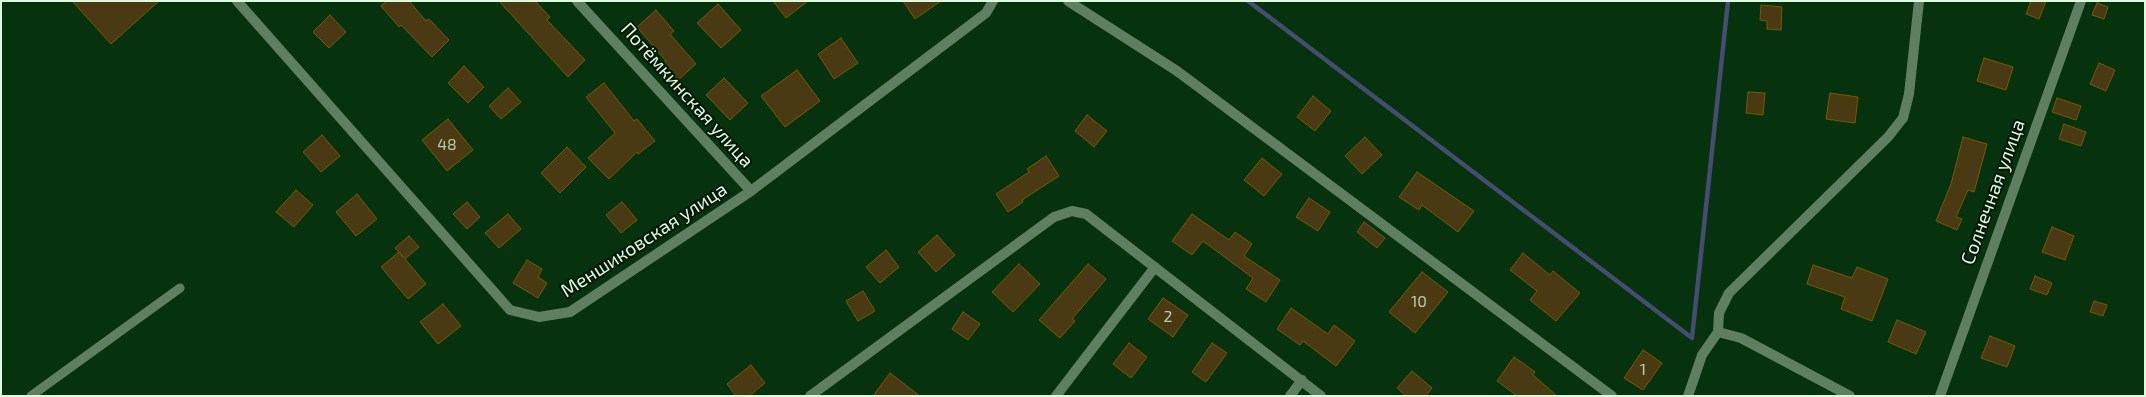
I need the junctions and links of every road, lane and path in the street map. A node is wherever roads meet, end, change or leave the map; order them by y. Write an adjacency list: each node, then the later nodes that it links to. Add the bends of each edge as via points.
1 (237, 1): 7 (street, Меншиковская улица, via 510,310 539,317 570,312)
2 (578, 1): 7 (street, Потёмкинская улица)
3 (993, 1): 7 (street, Меншиковская улица, via 986,13)
4 (1068, 1): 17 (street, via 1177,71)
5 (1919, 1): 10 (street, via 1909,94 1903,118 1888,137 1729,293 1719,314)
6 (2081, 1): 20 (street, Солнечная улица)
7 (751, 190)
8 (1156, 267): 11 (street); 13 (street, via 1086,214 1072,211 1054,218); 14 (street)
9 (180, 288): 12 (lane)
10 (1718, 332): 18 (street, via 1702,355); 19 (street, via 1741,338)
11 (1302, 380): 15 (street); 16 (street)
12 (31, 396)
13 (810, 396)
14 (1056, 396)
15 (1290, 396)
16 (1321, 396)
17 (1612, 396)
18 (1688, 396)
19 (1850, 396)
20 (1940, 396)

